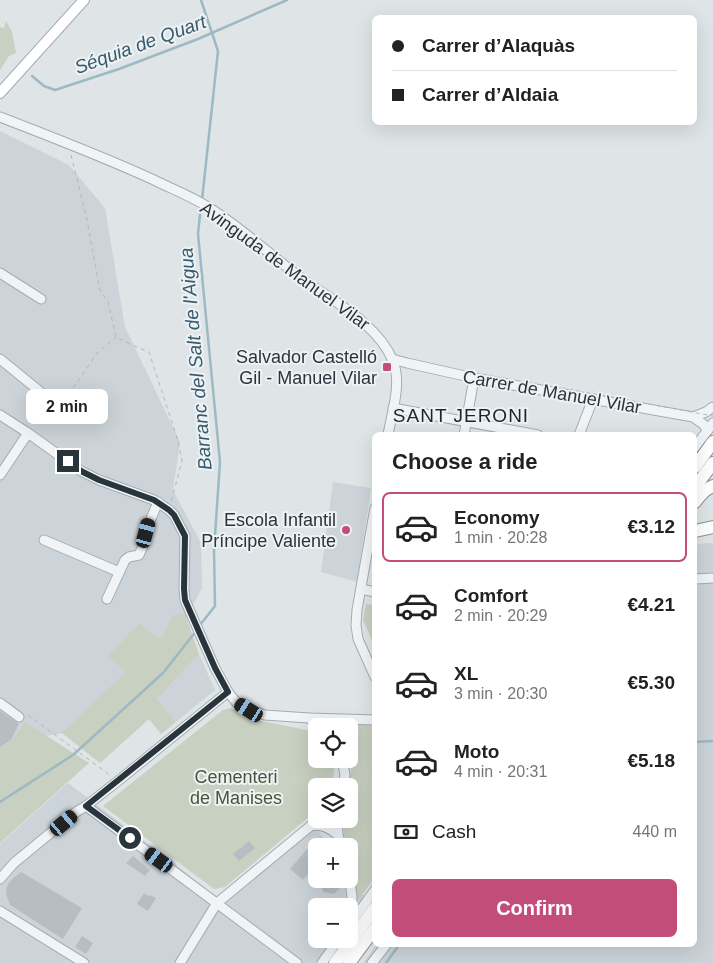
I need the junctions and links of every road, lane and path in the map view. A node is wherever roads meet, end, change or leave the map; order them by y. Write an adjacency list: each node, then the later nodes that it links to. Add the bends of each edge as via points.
1 (84, 0): 2 (main road)
2 (0, 93)
3 (0, 117): 4 (street, Avinguda de Manuel Vilar)
4 (71, 144): 7 (path, via 70,154 100,290 108,302); 9 (street, Avinguda de Manuel Vilar, via 208,207 368,325)
5 (0, 273): 6 (street)
6 (41, 299)
7 (116, 337): 13 (path, via 98,352); 36 (path, via 149,352 178,441 182,461)
8 (0, 359): 13 (street)
9 (392, 359): 10 (street, Carrer de Manuel Vilar); 15 (street, via 397,373)
10 (474, 378): 12 (street, Carrer de Manuel Vilar); 19 (street)
11 (546, 385): 17 (path, bridge)
12 (593, 399): 18 (street, Carrer de Manuel Vilar); 23 (street)
13 (59, 407)
14 (713, 407): 18 (street)
15 (393, 408): 19 (street); 20 (street)
16 (0, 415): 25 (street)
17 (713, 416)
18 (694, 418): 24 (street, Carrer de Manuel Vilar)
19 (466, 422): 21 (street); 22 (street)
20 (389, 432)
21 (464, 432)
22 (521, 432)
23 (580, 432)
24 (711, 432): 26 (street); 28 (highway)
25 (28, 433): 31 (street); 35 (street, via 81,471)
26 (697, 445)
27 (713, 451): 30 (highway)
28 (697, 462)
29 (713, 463): 32 (highway)
30 (697, 472)
31 (0, 475)
32 (697, 484)
33 (713, 486): 34 (highway)
34 (697, 499)
35 (158, 502): 36 (street); 42 (street, via 139,554 125,560)
36 (169, 510): 49 (street, via 185,536 185,600)
37 (713, 527): 38 (highway)
38 (697, 531)
39 (44, 540): 42 (street)
40 (372, 541): 41 (street)
41 (370, 563): 45 (street)
42 (119, 572): 47 (street)
43 (713, 578): 44 (street)
44 (697, 579)
45 (361, 590): 46 (street); 48 (street, via 356,626 358,639)
46 (372, 592)
47 (107, 599)
48 (372, 670)
49 (228, 692): 52 (street, via 249,710 266,715); 55 (street)
50 (0, 703): 51 (street)
51 (23, 716): 55 (path)
52 (309, 718)
53 (358, 719): 54 (street)
54 (372, 720)
55 (118, 781): 56 (street)
56 (86, 806): 62 (street); 66 (street)
57 (308, 827): 66 (street)
58 (329, 828): 60 (street)
59 (338, 828): 60 (street)
60 (338, 835): 61 (street)
61 (339, 838)
62 (14, 863): 63 (street); 64 (street)
63 (0, 866)
64 (0, 879)
65 (372, 894): 68 (street)
66 (217, 903): 75 (street); 76 (street)
67 (0, 906): 70 (street)
68 (358, 912)
69 (372, 912): 78 (highway)
70 (3, 913): 74 (street)
71 (372, 932): 79 (highway)
72 (384, 947): 80 (street)
73 (333, 948): 77 (street)
74 (84, 963)
75 (180, 963)
76 (297, 963)
77 (322, 963)
78 (335, 963)
79 (349, 963)
80 (372, 963)

